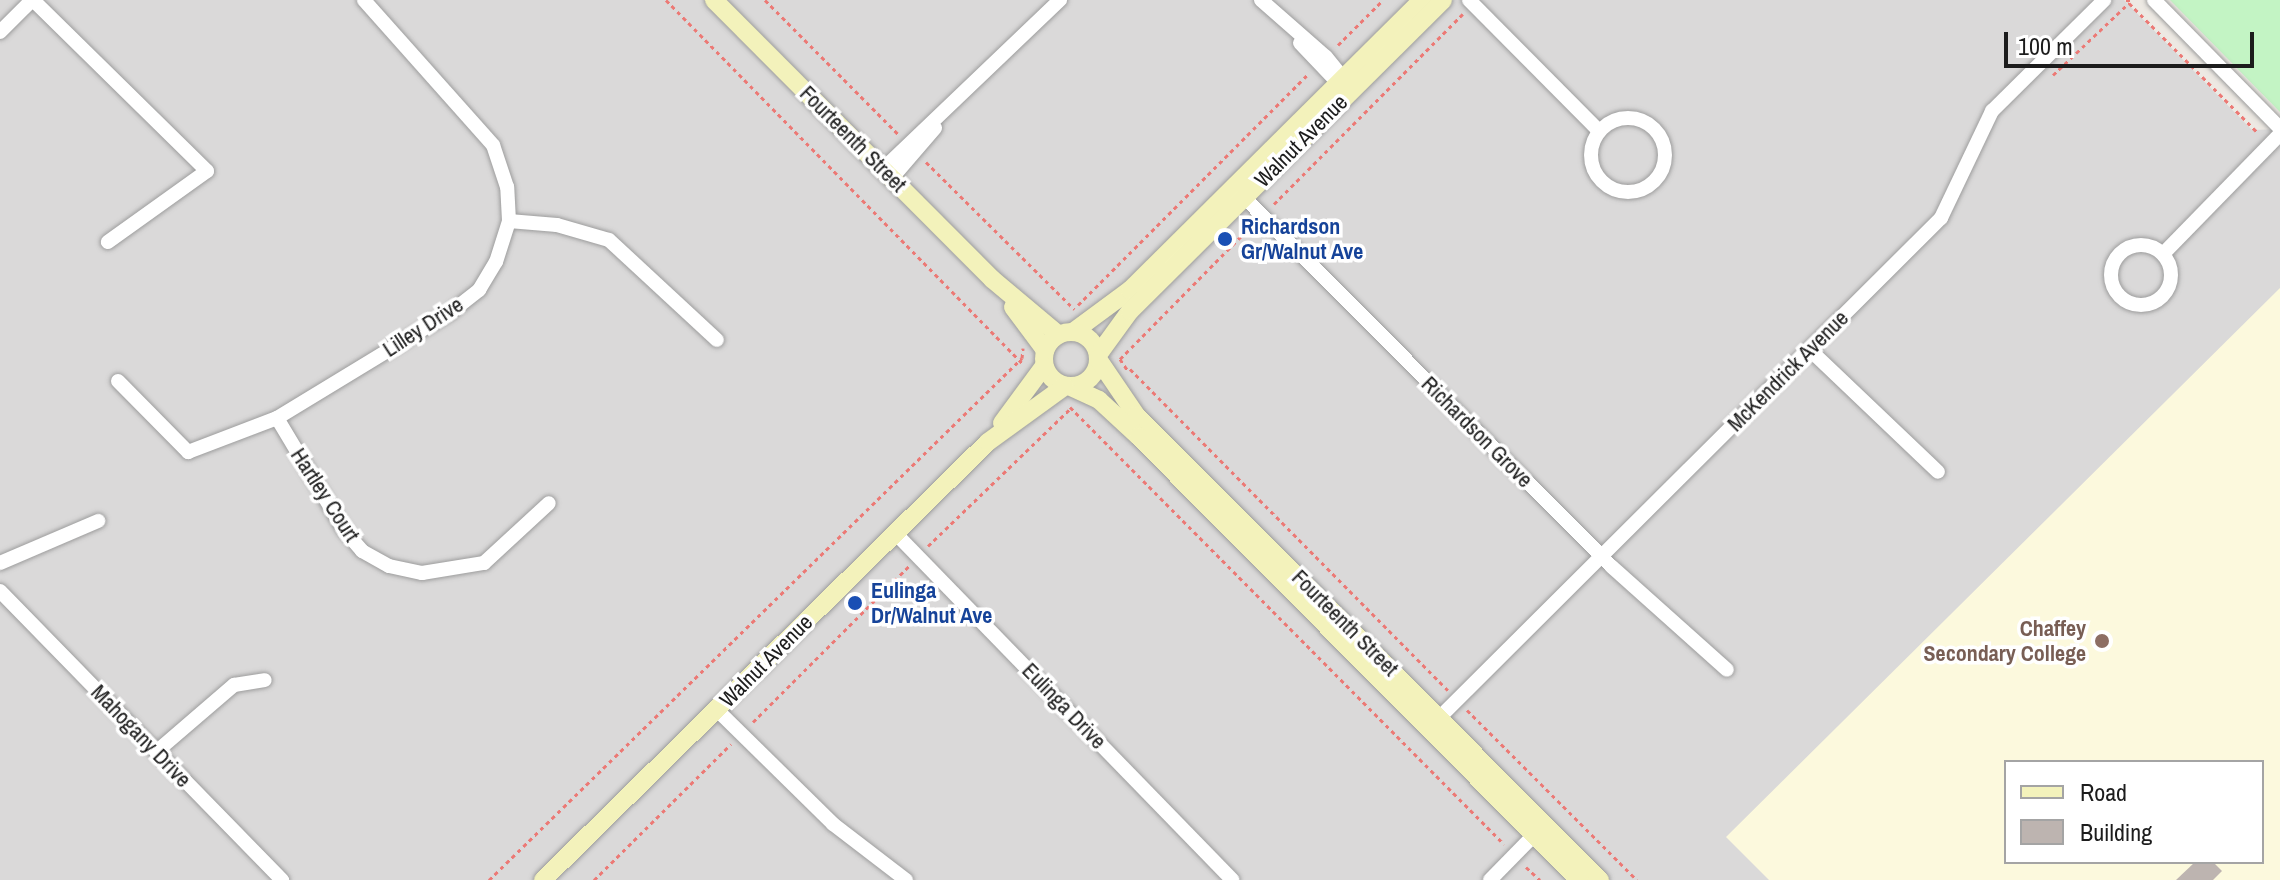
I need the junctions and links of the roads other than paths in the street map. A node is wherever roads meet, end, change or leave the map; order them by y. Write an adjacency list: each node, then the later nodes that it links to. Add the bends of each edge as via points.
1 (32, 0): 11 (street); 19 (street, via 207,171)
2 (364, 0): 18 (street, Lilley Drive, via 493,145 507,187)
3 (714, 0): 16 (street, Fourteenth Street)
4 (1060, 0): 16 (street)
5 (1261, 0): 12 (street)
6 (1422, 0): 12 (street, Walnut Avenue)
7 (1443, 0): 12 (street, Walnut Avenue)
8 (2104, 0): 23 (street, McKendrick Avenue, via 1992,111 1941,218)
9 (2154, 0): 13 (street)
10 (1467, 7): 14 (street)
11 (0, 32)
12 (1344, 84): 17 (street, Walnut Avenue)
13 (2280, 128)
14 (1599, 131): 14 (street, via 1612,121 1634,118 1656,131 1665,154 1655,180 1632,191 1605,184 1591,160)
15 (2275, 139): 20 (street)
16 (887, 174): 21 (street, Fourteenth Street, via 992,279)
17 (1239, 192): 21 (street, Walnut Avenue, via 1111,307); 24 (street, Walnut Avenue, via 1122,320); 34 (street, Richardson Grove)
18 (509, 221): 22 (street, via 557,225 609,240); 28 (street, Lilley Drive, via 496,262 479,290)
19 (108, 242)
20 (2163, 254): 20 (street, via 2172,273 2162,297 2137,305 2117,294 2112,266 2124,250 2145,245)
21 (1053, 331): 24 (street, via 1089,340); 25 (street, Fourteenth Street)
22 (717, 340)
23 (1809, 349): 30 (street); 34 (street, McKendrick Avenue)
24 (1098, 357): 27 (street, via 1086,382); 40 (street, Fourteenth Street, via 1136,415)
25 (1045, 358): 27 (street, via 1052,379); 29 (street, Walnut Avenue)
26 (118, 381): 28 (street, Lilley Drive, via 188,452)
27 (1067, 386): 29 (street, Walnut Avenue); 42 (street, Fourteenth Street, via 1099,400)
28 (277, 418): 31 (street, Hartley Court, via 344,530 362,551 389,566 422,573 484,563)
29 (988, 442): 33 (street, Walnut Avenue)
30 (1938, 472)
31 (549, 503)
32 (98, 521): 35 (street)
33 (895, 533): 39 (street, Walnut Avenue); 46 (street, Eulinga Drive)
34 (1601, 556): 37 (street, Richardson Grove); 40 (street, McKendrick Avenue)
35 (0, 563)
36 (0, 591): 41 (street, Mahogany Drive)
37 (1727, 670)
38 (265, 680): 41 (street, via 234,685)
39 (716, 709): 44 (street, Walnut Avenue); 45 (street, via 833,824)
40 (1439, 718): 49 (street, Fourteenth Street)
41 (156, 752): 43 (street, Mahogany Drive)
42 (1534, 835): 47 (street); 48 (street, Fourteenth Street)
43 (282, 880)
44 (543, 880)
45 (906, 880)
46 (1232, 880)
47 (1490, 880)
48 (1579, 880)
49 (1600, 880)

